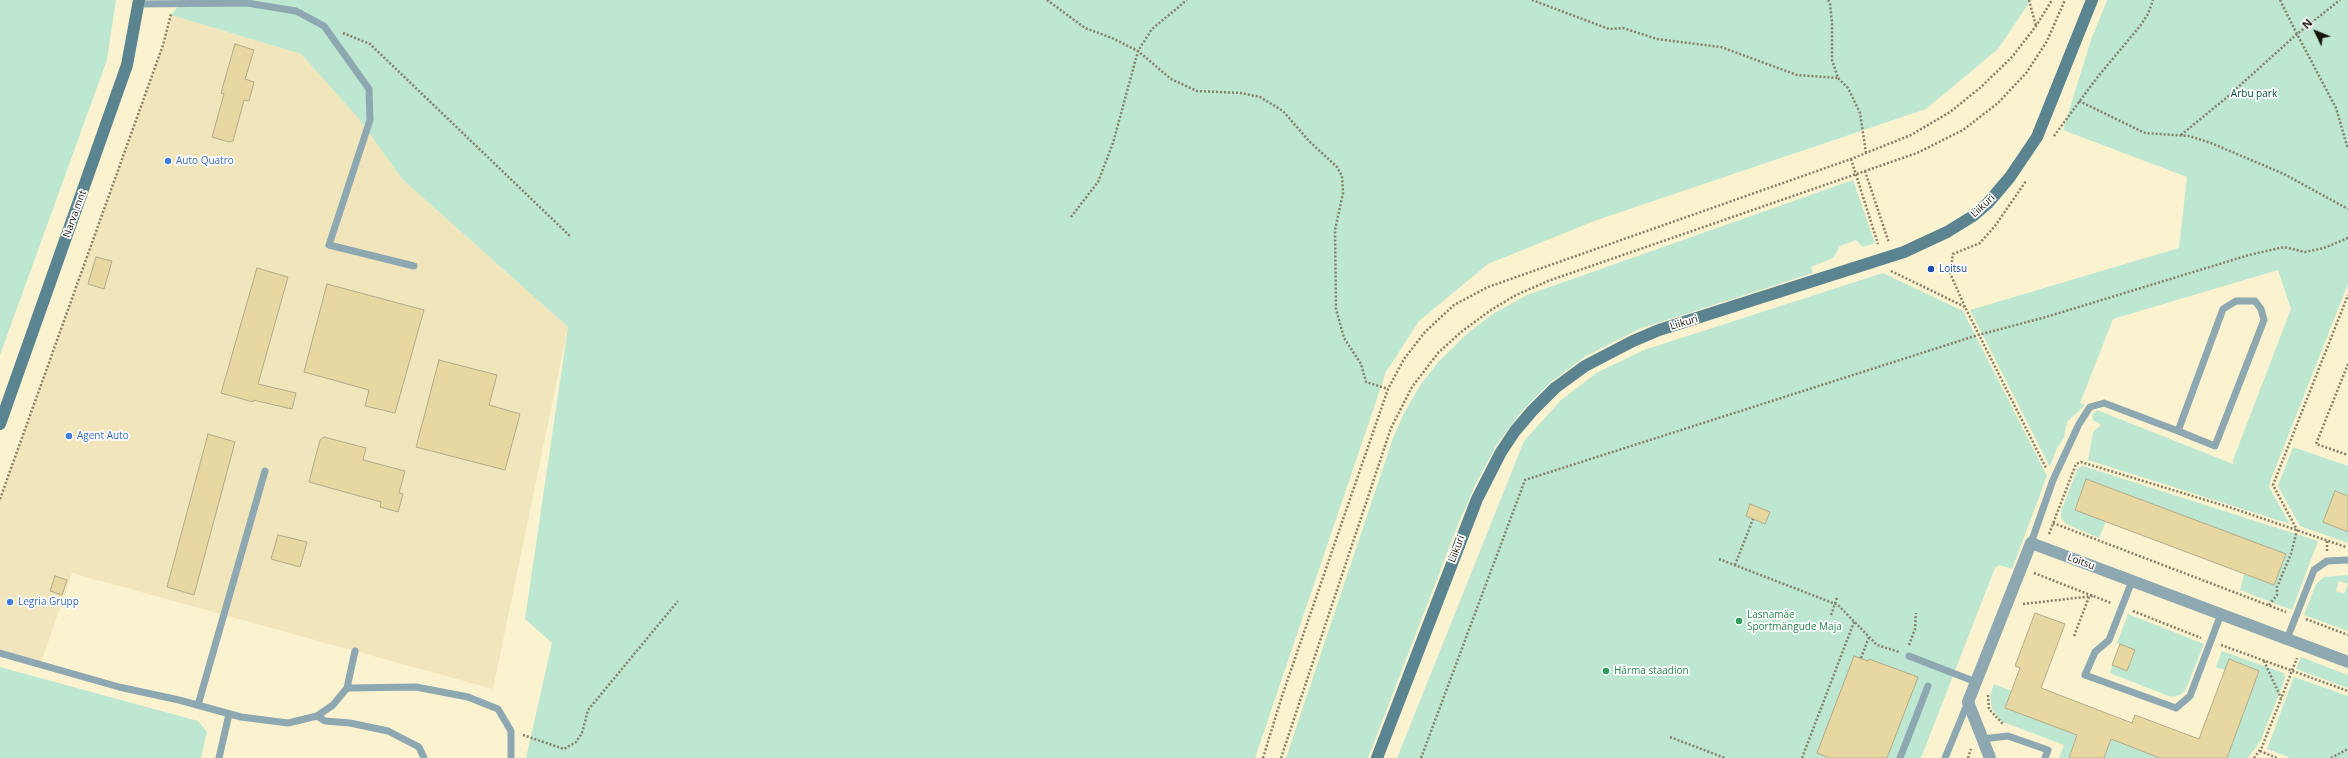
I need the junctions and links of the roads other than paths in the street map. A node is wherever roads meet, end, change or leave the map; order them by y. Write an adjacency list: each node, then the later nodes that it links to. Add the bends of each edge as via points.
1 (2092, 0): 27 (street, Liikuri, via 2048,111 2027,154 1988,203 1960,225 1934,239 1888,257 1639,338 1596,359 1546,397 1515,431 1490,471)
2 (139, 2): 3 (lane, via 247,3 296,11 324,26 369,89 370,120 329,246); 4 (street, Narva mnt, via 128,65)
3 (414, 266)
4 (0, 424)
5 (2178, 431): 5 (lane, via 2216,446 2264,320 2255,301 2236,301 2223,309); 7 (lane, via 2104,403 2090,407 2079,424 2053,480)
6 (265, 471): 20 (lane)
7 (2031, 543): 9 (street, Loitsu); 16 (street)
8 (2348, 560): 11 (lane, via 2326,561 2314,570)
9 (2132, 581): 10 (street, Loitsu); 10 (lane, via 2108,640 2095,652 2085,675 2176,708 2190,696)
10 (2221, 614): 11 (street, Loitsu)
11 (2287, 639): 15 (street, Loitsu)
12 (355, 651): 18 (lane)
13 (0, 652): 20 (lane, via 119,687)
14 (1907, 655): 16 (lane)
15 (2348, 662)
16 (1976, 682): 19 (street)
17 (1928, 686): 28 (lane)
18 (347, 688): 22 (lane, via 333,705); 26 (lane, via 416,687 468,696 498,709 511,732)
19 (1968, 702): 23 (street); 29 (lane)
20 (198, 705): 21 (lane)
21 (229, 714): 22 (lane, via 288,723); 24 (lane)
22 (317, 716): 25 (lane, via 325,721 388,731 419,748)
23 (1982, 739): 30 (street); 31 (lane, via 2008,736 2048,750)
24 (219, 758)
25 (424, 758)
26 (511, 758)
27 (1377, 758)
28 (1900, 758)
29 (1945, 758)
30 (1990, 758)
31 (2045, 758)

